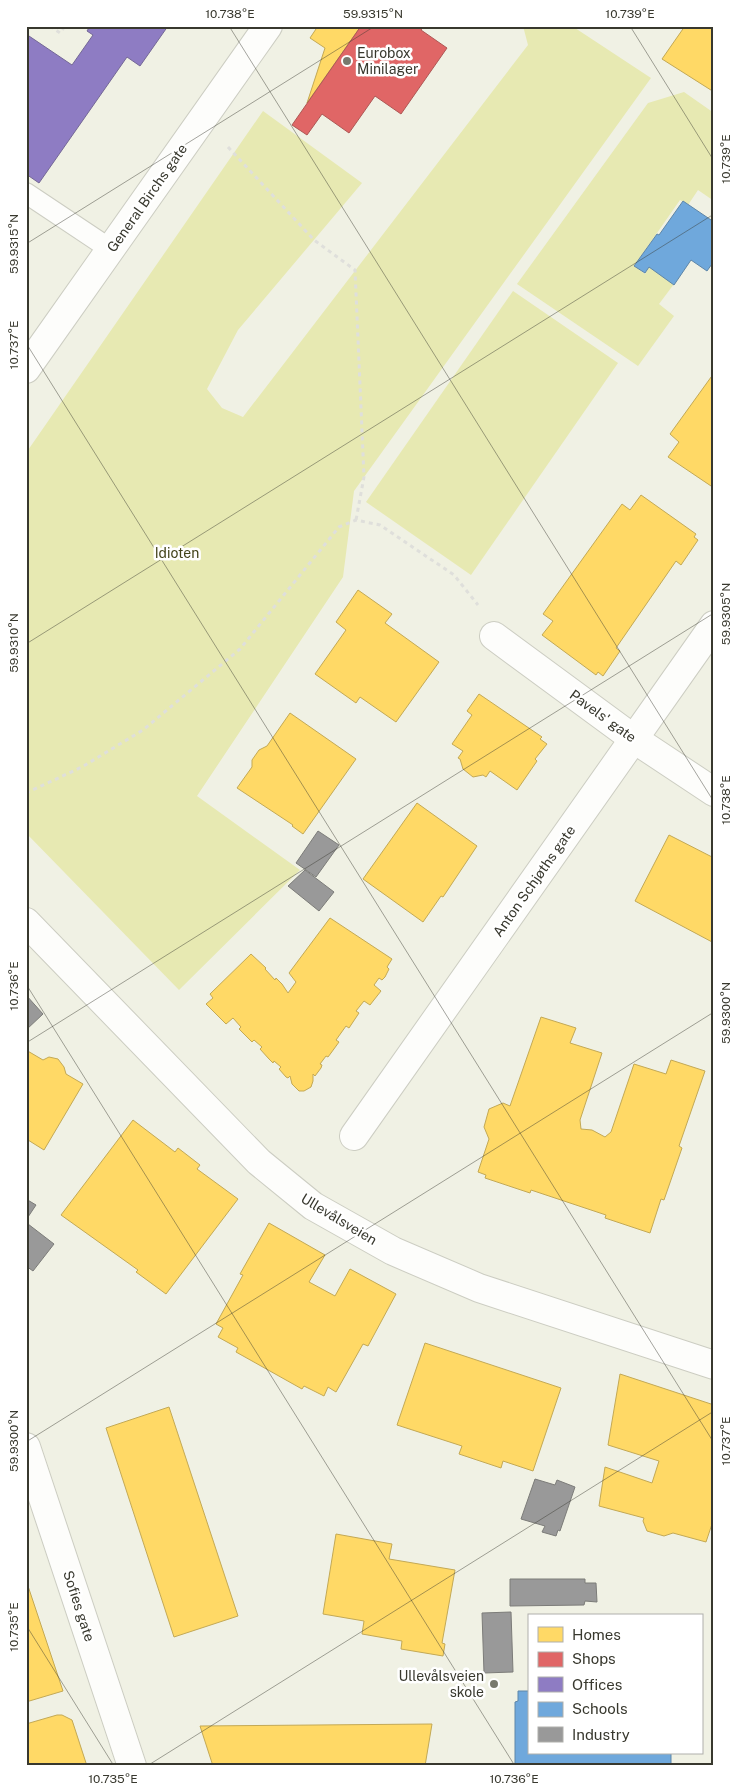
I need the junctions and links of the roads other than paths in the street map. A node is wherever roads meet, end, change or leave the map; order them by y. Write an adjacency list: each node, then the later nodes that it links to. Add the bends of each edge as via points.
1 (268, 26): 3 (street, General Birchs gate)
2 (26, 193): 3 (lane)
3 (110, 249): 4 (street, General Birchs gate)
4 (26, 369)
5 (714, 625): 7 (street, Anton Schjøths gate)
6 (494, 636): 7 (street, Pavels' gate)
7 (634, 739): 8 (street, Pavels' gate); 10 (street, Anton Schjøths gate)
8 (714, 792)
9 (26, 922): 11 (street, Ullevålsveien, via 259,1162 313,1206 393,1251 479,1288)
10 (354, 1136)
11 (714, 1365)
12 (26, 1447): 13 (street, Sofies gate)
13 (132, 1766)

